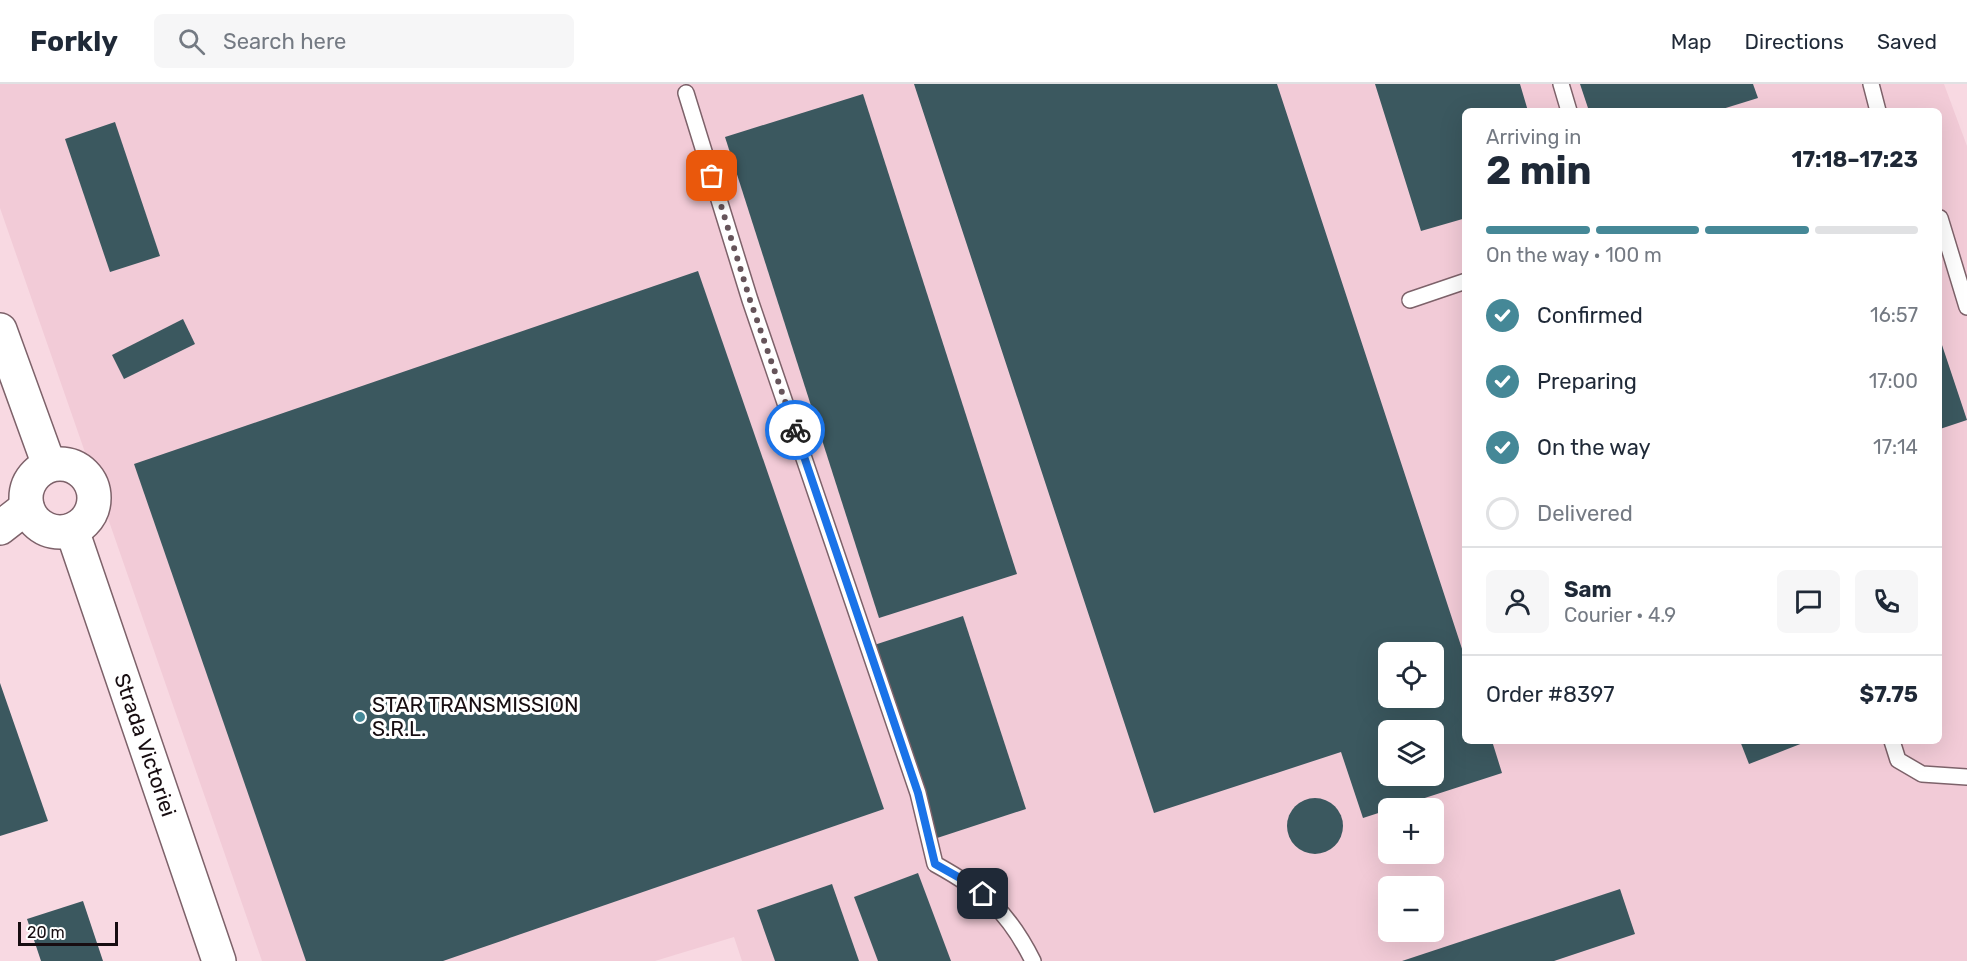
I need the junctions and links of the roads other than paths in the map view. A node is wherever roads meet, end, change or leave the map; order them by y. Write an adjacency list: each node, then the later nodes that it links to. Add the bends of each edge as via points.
1 (1561, 84): 4 (lane)
2 (1871, 84): 5 (lane)
3 (686, 93): 18 (lane, via 750,300 918,793 935,864 967,882 998,907)
4 (1568, 108)
5 (1877, 108)
6 (1942, 225): 9 (lane)
7 (1462, 282): 8 (lane)
8 (1410, 300)
9 (1967, 308)
10 (0, 330): 11 (main road)
11 (49, 465): 12 (main road, via 28,487); 14 (main road, via 78,469 92,485 94,496 89,516)
12 (27, 507): 13 (main road); 14 (main road, via 40,525 61,532)
13 (0, 528)
14 (72, 530): 17 (main road, Strada Victoriei)
15 (1893, 744): 16 (lane, via 1898,760 1922,774)
16 (1967, 777)
17 (219, 961)
18 (1033, 961)

